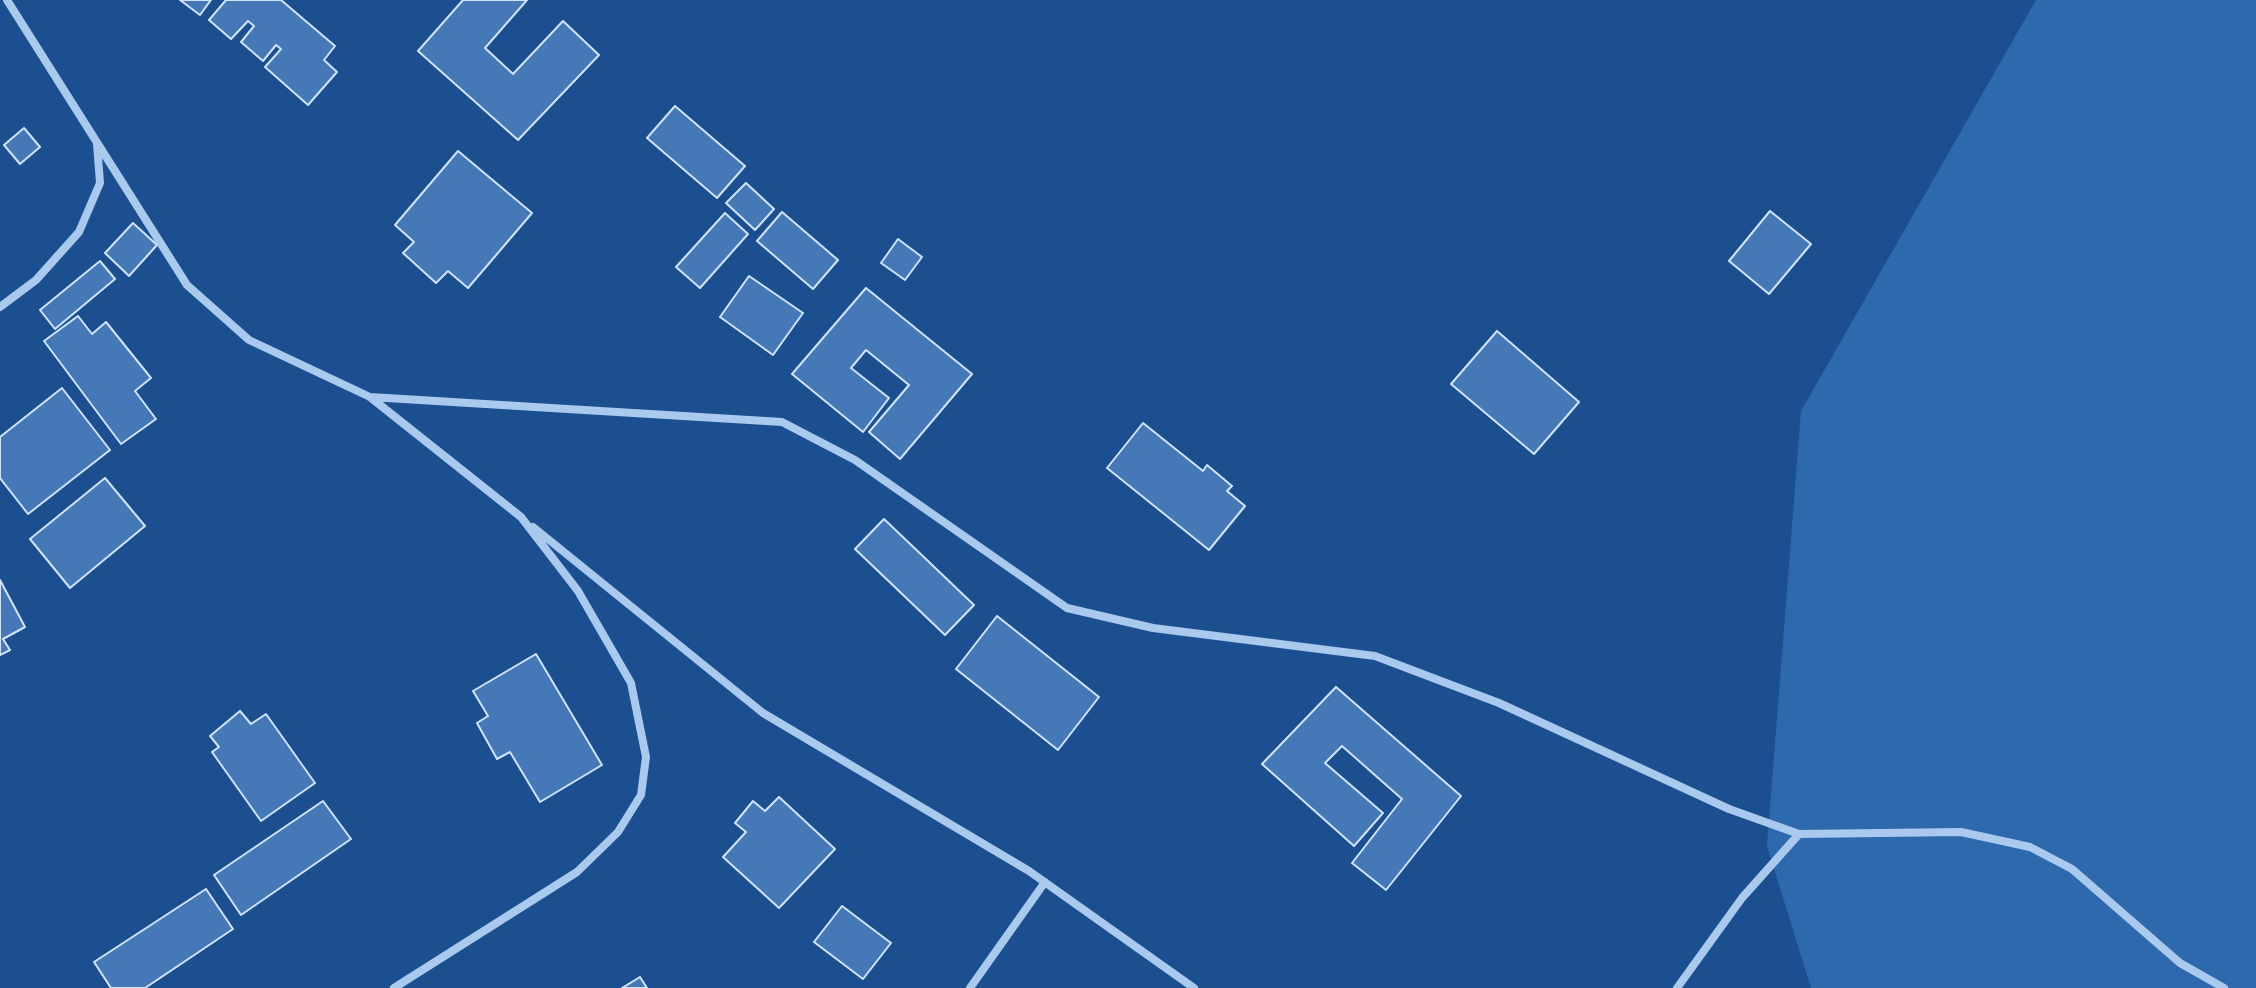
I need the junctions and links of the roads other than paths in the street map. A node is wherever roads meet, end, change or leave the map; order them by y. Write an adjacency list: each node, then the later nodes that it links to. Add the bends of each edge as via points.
1 (7, 0): 2 (street)
2 (96, 139): 3 (street, via 100,183 79,232 36,280); 4 (street, via 187,285 249,340)
3 (0, 307)
4 (370, 397): 5 (street); 6 (street, via 782,422 855,460 1067,608 1153,628 1375,656 1499,703 1729,809)
5 (521, 517): 7 (street, via 763,713); 8 (street, via 578,591 631,683 646,757 641,795 618,832 577,872)
6 (1799, 834): 11 (street, via 1742,898); 12 (street, via 1961,832 2030,847 2072,869 2180,963)
7 (1045, 882): 9 (street); 10 (street)
8 (394, 988)
9 (970, 988)
10 (1194, 988)
11 (1677, 988)
12 (2224, 988)

